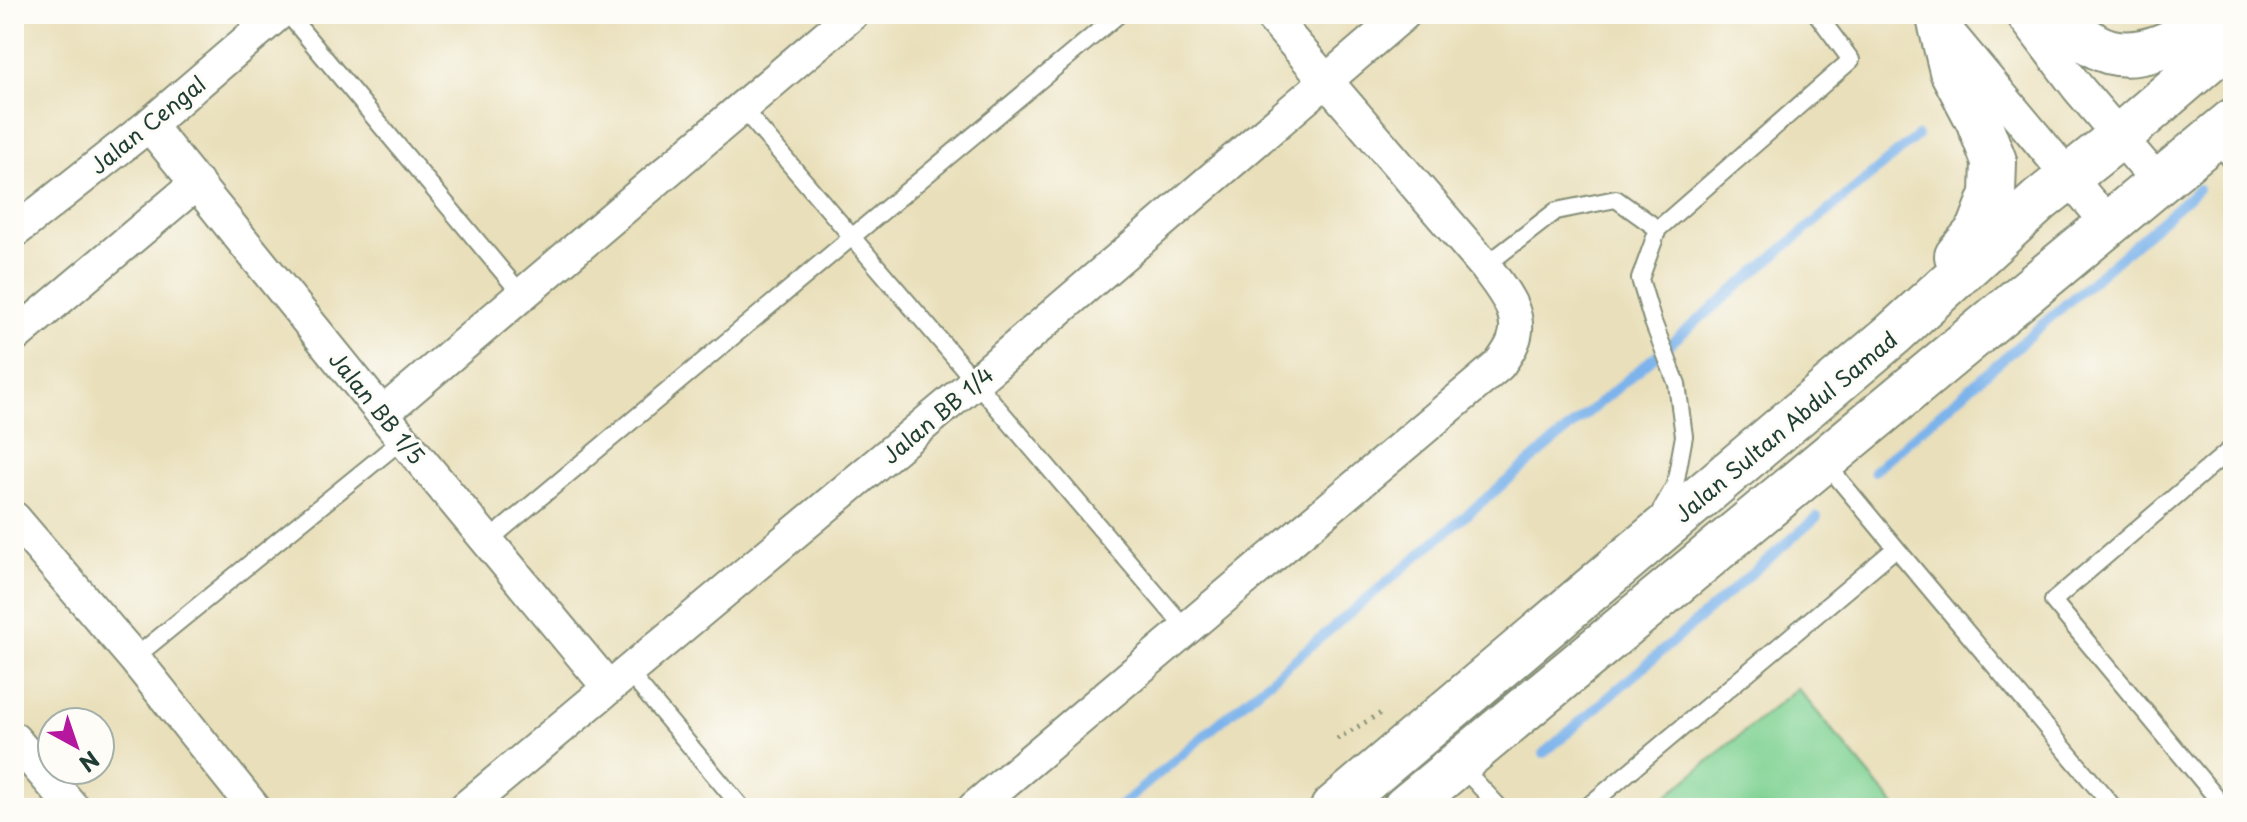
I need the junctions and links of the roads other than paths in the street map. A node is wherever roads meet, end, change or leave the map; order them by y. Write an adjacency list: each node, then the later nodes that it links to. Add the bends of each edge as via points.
1 (278, 14): 15 (street, Jalan Cengal)
2 (288, 14): 26 (lane)
3 (852, 14): 14 (street)
4 (1119, 14): 24 (lane)
5 (1269, 14): 13 (street)
6 (1404, 14): 13 (street, Jalan BB 1/4)
7 (1817, 14): 22 (lane, via 1851,60)
8 (2022, 14): 16 (street)
9 (2054, 14): 10 (main road, via 2095,46 2131,54 2169,44)
10 (2223, 14)
11 (1936, 18): 18 (street); 27 (main road, via 1952,71 1994,161 1993,194 1979,230)
12 (2233, 39): 16 (main road, Jalan Sultan Abdul Samad)
13 (1326, 80): 25 (street); 29 (street, Jalan BB 1/4)
14 (742, 108): 24 (lane); 26 (street)
15 (149, 125): 19 (street, Jalan BB 1/5); 23 (street, Jalan Cengal)
16 (2119, 137): 18 (main road, Jalan Sultan Abdul Samad); 20 (street)
17 (2226, 140): 20 (main road)
18 (2069, 176): 21 (street); 27 (main road, Jalan Sultan Abdul Samad)
19 (197, 183): 28 (street); 30 (street, Jalan BB 1/5)
20 (2159, 183): 21 (main road)
21 (2109, 225): 33 (main road)
22 (1658, 229): 25 (lane, via 1616,199 1556,211); 37 (lane, via 1640,279 1677,384 1684,436 1675,485)
23 (14, 232)
24 (853, 237): 29 (lane); 35 (lane)
25 (1485, 266): 38 (street, via 1508,297 1515,318 1514,341 1499,365)
26 (522, 295): 30 (street)
27 (1892, 335): 37 (main road, Jalan Sultan Abdul Samad)
28 (14, 337)
29 (976, 381): 38 (lane); 40 (street, Jalan BB 1/4)
30 (383, 413): 31 (street, Jalan BB 1/5)
31 (403, 439): 35 (street, Jalan BB 1/5); 39 (lane)
32 (2233, 447): 53 (lane, via 2053,601)
33 (1825, 458): 36 (lane); 42 (main road)
34 (14, 518): 39 (street)
35 (488, 541): 40 (street, Jalan BB 1/5)
36 (1896, 548): 51 (lane); 52 (lane)
37 (1637, 551): 48 (main road, Jalan Sultan Abdul Samad)
38 (1186, 629): 47 (street)
39 (134, 658): 44 (street)
40 (619, 680): 45 (street, Jalan BB 1/4); 46 (lane)
41 (14, 739): 43 (street)
42 (1458, 763): 49 (main road); 50 (lane)
43 (73, 808)
44 (254, 808)
45 (465, 808)
46 (742, 808)
47 (974, 808)
48 (1333, 808)
49 (1405, 808)
50 (1500, 808)
51 (1586, 808)
52 (2114, 808)
53 (2225, 808)

